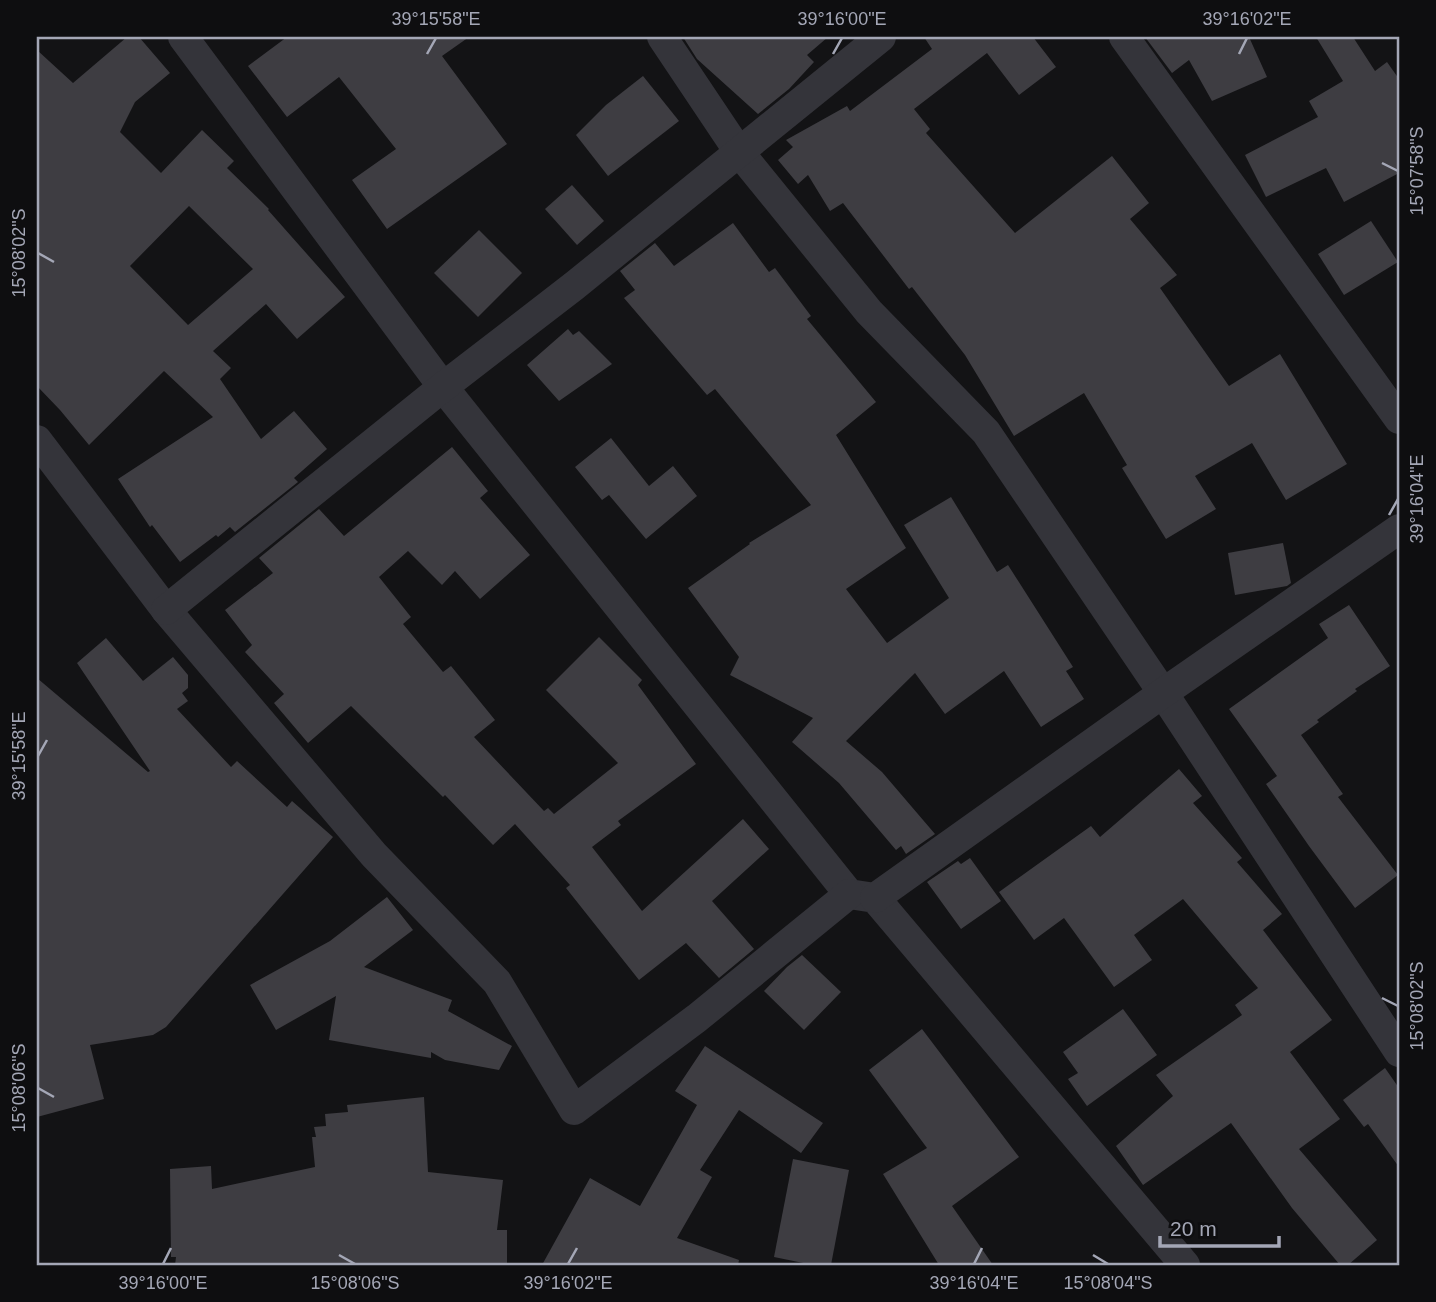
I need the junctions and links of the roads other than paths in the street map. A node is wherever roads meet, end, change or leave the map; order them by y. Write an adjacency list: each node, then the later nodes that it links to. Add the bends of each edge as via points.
1 (183, 37): 6 (street)
2 (662, 37): 5 (street)
3 (881, 37): 5 (street)
4 (1124, 37): 7 (street)
5 (739, 152): 6 (street); 11 (street, via 869,312 986,432)
6 (443, 387): 10 (street); 12 (street)
7 (1399, 419)
8 (37, 440): 10 (street)
9 (1399, 529): 11 (street)
10 (166, 610): 12 (street, via 374,855 497,982 574,1110)
11 (1164, 692): 12 (street); 13 (street)
12 (862, 896): 14 (street)
13 (1399, 1052)
14 (1185, 1265)

